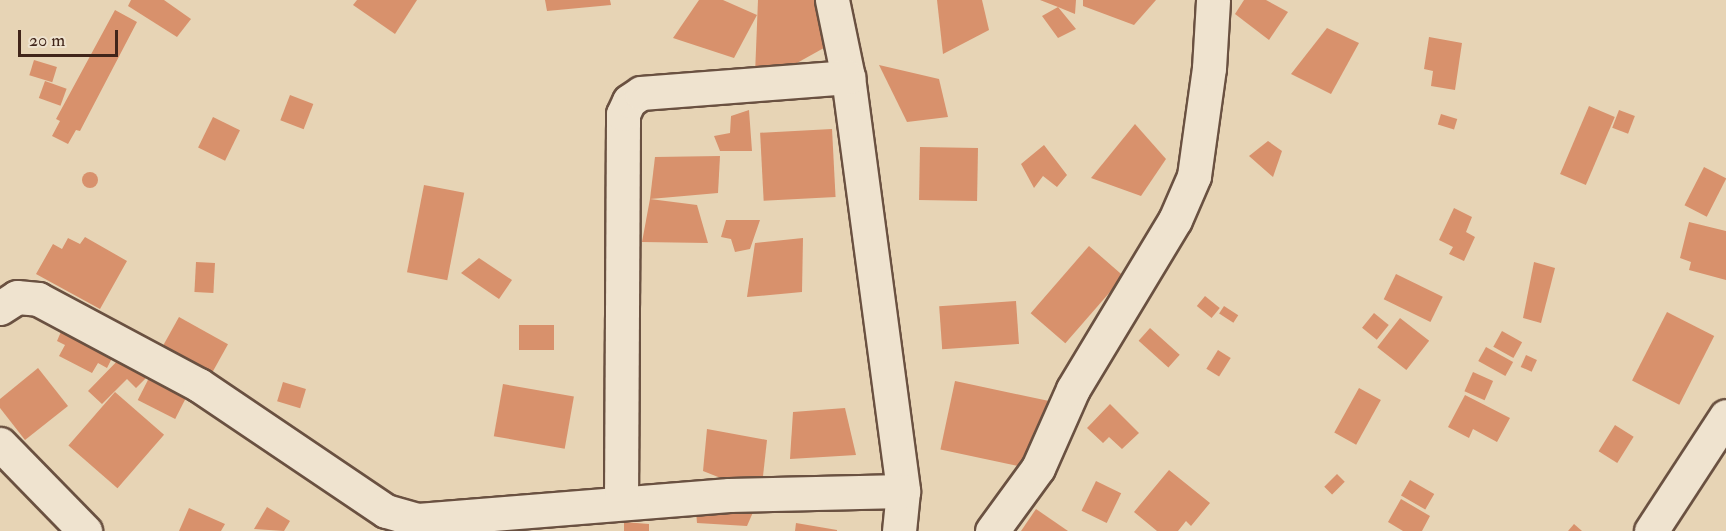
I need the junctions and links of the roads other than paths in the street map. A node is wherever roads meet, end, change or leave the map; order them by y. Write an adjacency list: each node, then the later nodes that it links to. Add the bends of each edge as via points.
1 (832, 0): 3 (street)
2 (1213, 0): 11 (street, via 1209,68 1194,176 1175,220 1073,389 1038,468)
3 (848, 78): 7 (street); 8 (street, via 641,93 629,101 624,114)
4 (0, 308): 8 (street, via 16,297 38,299 199,385 386,511 418,520)
5 (1721, 434): 12 (street)
6 (0, 444): 9 (street)
7 (903, 491): 8 (street, via 729,495); 10 (street)
8 (621, 503)
9 (85, 531)
10 (899, 531)
11 (992, 531)
12 (1651, 531)

